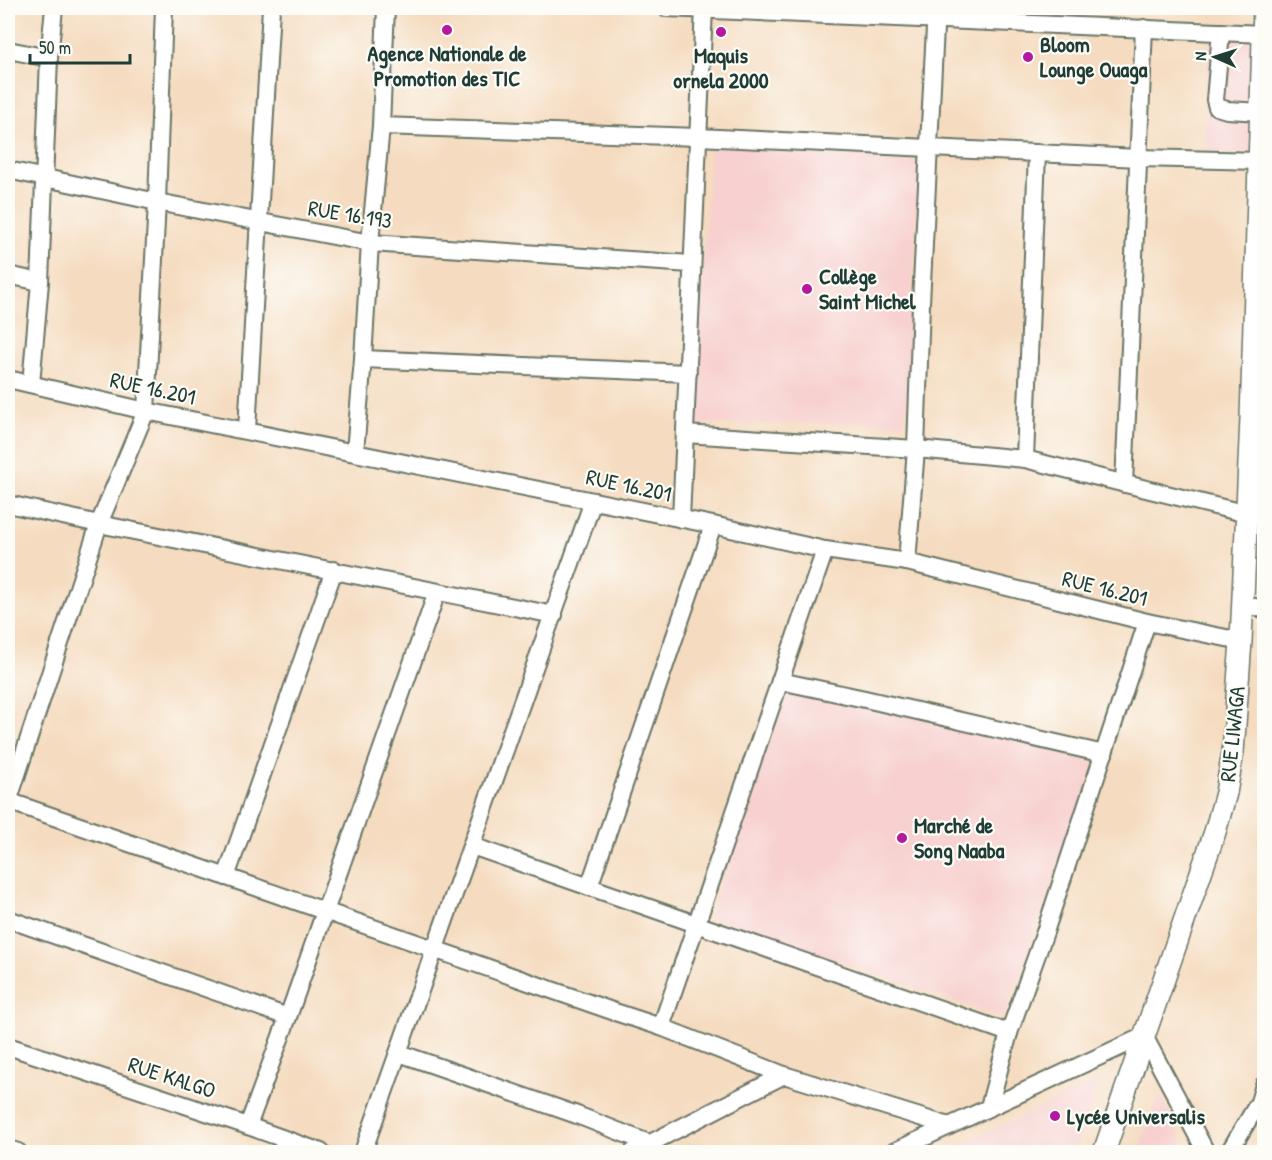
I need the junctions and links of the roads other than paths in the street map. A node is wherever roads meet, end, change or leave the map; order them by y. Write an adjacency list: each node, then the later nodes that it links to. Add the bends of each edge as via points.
1 (54, 8): 13 (street)
2 (164, 8): 23 (street)
3 (271, 8): 24 (street)
4 (386, 8): 15 (street)
5 (666, 8): 7 (street)
6 (1264, 8): 11 (main road, RUE LIWAGA)
7 (704, 9): 8 (street); 16 (street)
8 (936, 13): 9 (street); 17 (street)
9 (1144, 28): 10 (street); 19 (street)
10 (1221, 32): 11 (street); 14 (street, via 1217,107)
11 (1264, 34): 14 (main road, RUE LIWAGA)
12 (8, 50): 13 (street)
13 (49, 58): 22 (street)
14 (1262, 112): 20 (main road, RUE LIWAGA)
15 (381, 126): 16 (street); 25 (street)
16 (698, 137): 17 (street); 26 (street)
17 (929, 148): 18 (street); 37 (street)
18 (1037, 153): 19 (street); 39 (street)
19 (1138, 158): 20 (street); 40 (street)
20 (1260, 161): 29 (main road, RUE LIWAGA)
21 (8, 171): 22 (street, RUE 16.193)
22 (43, 178): 23 (street, RUE 16.193); 28 (street)
23 (157, 202): 24 (street, RUE 16.193); 34 (street)
24 (259, 222): 25 (street, RUE 16.193); 35 (street)
25 (370, 243): 26 (street, RUE 16.193); 30 (street)
26 (692, 264): 31 (street)
27 (8, 275): 28 (street)
28 (40, 282): 33 (street)
29 (1259, 325): 43 (main road, RUE LIWAGA)
30 (363, 359): 31 (street); 38 (street)
31 (688, 373): 36 (street)
32 (8, 379): 33 (street, RUE 16.201)
33 (31, 384): 34 (street, RUE 16.201)
34 (146, 411): 35 (street, RUE 16.201); 45 (street)
35 (246, 430): 38 (street, RUE 16.201)
36 (685, 434): 37 (street); 44 (street)
37 (916, 449): 39 (street); 48 (street)
38 (355, 452): 41 (street, RUE 16.201)
39 (1025, 459): 40 (street)
40 (1124, 484): 43 (street)
41 (593, 501): 44 (street, RUE 16.201); 53 (street)
42 (8, 504): 45 (street)
43 (1247, 514): 51 (main road, RUE LIWAGA)
44 (681, 519): 46 (street, RUE 16.201)
45 (99, 524): 49 (street); 58 (street)
46 (713, 525): 47 (street, RUE 16.201); 61 (street)
47 (825, 550): 48 (street, RUE 16.201); 56 (street)
48 (907, 562): 54 (street, RUE 16.201)
49 (334, 570): 50 (street); 60 (street)
50 (438, 592): 53 (street); 62 (street)
51 (1241, 604): 52 (street); 55 (main road, RUE LIWAGA)
52 (1264, 609)
53 (554, 615): 59 (street)
54 (1147, 622): 55 (street, RUE 16.201); 57 (street)
55 (1241, 641): 69 (main road, RUE LIWAGA, via 1226,793)
56 (780, 681): 57 (street); 64 (street)
57 (1104, 754): 68 (street)
58 (8, 802): 60 (street)
59 (472, 846): 61 (street); 65 (street)
60 (226, 877): 62 (street)
61 (589, 887): 64 (street)
62 (325, 911): 65 (street); 66 (street)
63 (8, 919): 66 (street)
64 (696, 924): 67 (street); 68 (street)
65 (435, 949): 67 (street); 71 (street)
66 (288, 1017): 76 (street)
67 (661, 1027): 72 (street)
68 (1010, 1033): 75 (street)
69 (1144, 1036): 75 (street); 85 (main road, RUE LIWAGA); 86 (street)
70 (8, 1046): 76 (street, RUE KALGO)
71 (399, 1053): 78 (street); 82 (street)
72 (784, 1075): 77 (street); 78 (street)
73 (1264, 1085): 74 (street)
74 (1262, 1103): 87 (street)
75 (989, 1107): 77 (street)
76 (248, 1126): 81 (street, RUE KALGO)
77 (949, 1126): 84 (street)
78 (651, 1144): 83 (street)
79 (8, 1149): 80 (street)
80 (18, 1152)
81 (321, 1152)
82 (363, 1152)
83 (633, 1152)
84 (893, 1152)
85 (1104, 1152)
86 (1206, 1152)
87 (1229, 1152)

